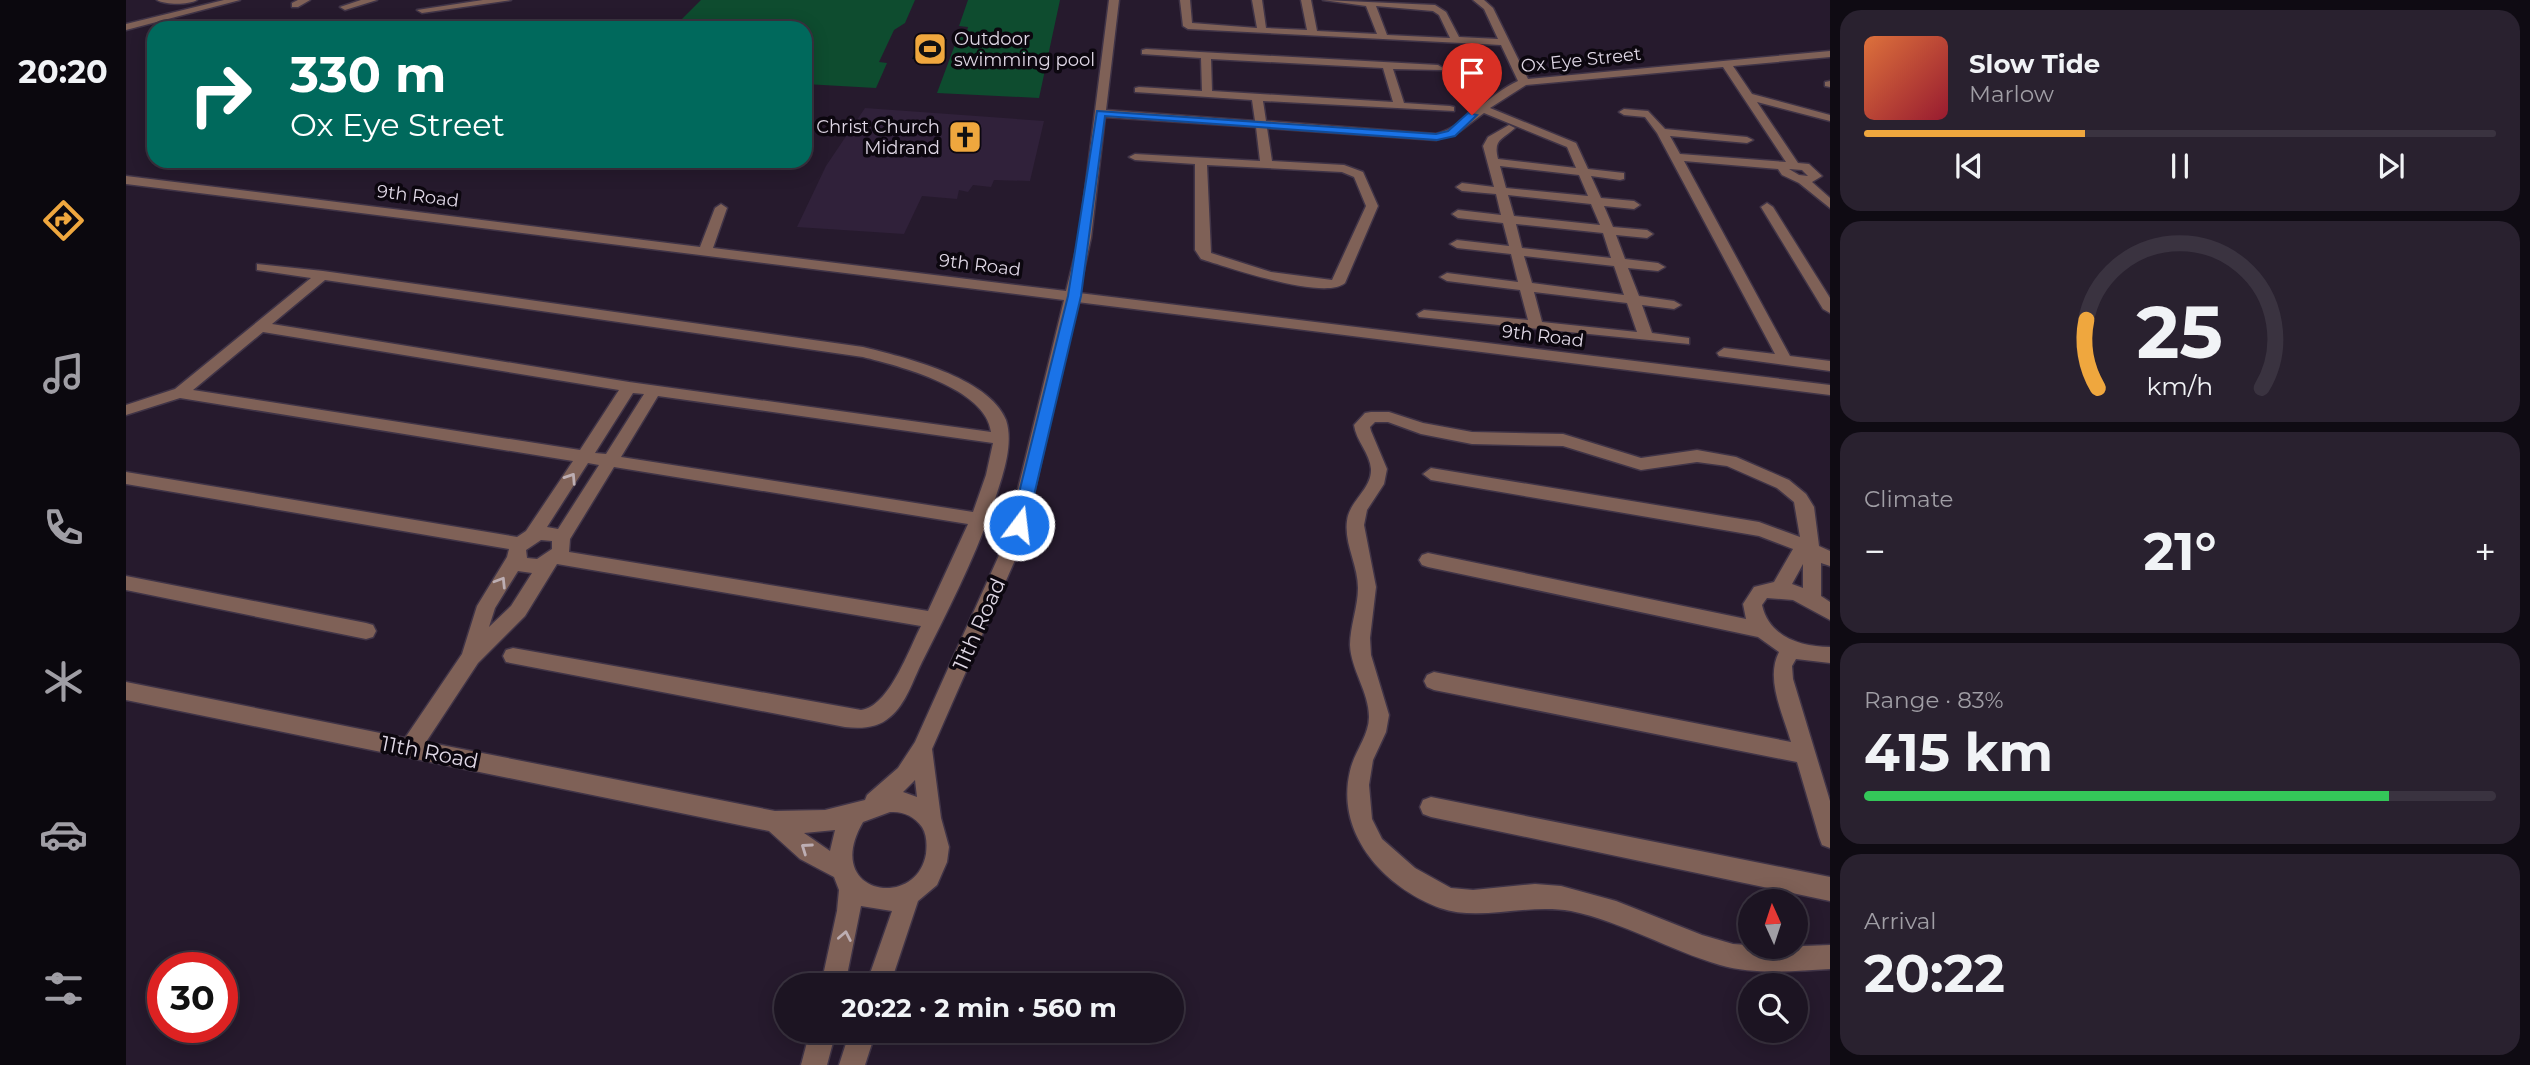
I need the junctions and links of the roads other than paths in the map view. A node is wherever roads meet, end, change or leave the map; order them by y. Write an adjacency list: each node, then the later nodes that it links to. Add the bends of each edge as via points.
1 (162, 0): 2 (street)
2 (191, 0): 14 (street)
3 (235, 0): 14 (street)
4 (372, 0): 13 (street)
5 (506, 0): 15 (street)
6 (1114, 0): 42 (street, 11th Road)
7 (1185, 0): 20 (street, via 1188,26)
8 (1256, 0): 20 (street)
9 (1306, 0): 21 (street)
10 (1328, 0): 12 (street)
11 (1478, 0): 24 (street, via 1488,8)
12 (1370, 2): 22 (street); 23 (street, via 1435,8)
13 (345, 7)
14 (200, 9): 16 (street); 17 (street)
15 (422, 10)
16 (212, 19)
17 (151, 21)
18 (147, 22): 19 (street)
19 (126, 27)
20 (1262, 31): 21 (street)
21 (1313, 34): 22 (street)
22 (1383, 38): 23 (street)
23 (1456, 40): 24 (street)
24 (1503, 43): 31 (street)
25 (1146, 52): 27 (street)
26 (1830, 54): 28 (street, Ox Eye Street)
27 (1206, 56): 29 (street); 33 (street)
28 (1726, 63): 31 (street, Ox Eye Street); 35 (street)
29 (1387, 66): 30 (street); 37 (street)
30 (1438, 68)
31 (1524, 82): 40 (street, Ox Eye Street, via 1502,91)
32 (1139, 90): 33 (street)
33 (1207, 94): 34 (street)
34 (1257, 97): 37 (street); 44 (street)
35 (1750, 100): 43 (street, via 1795,115); 54 (street)
36 (1798, 100): 38 (street)
37 (1399, 106): 39 (street)
38 (1830, 107)
39 (1450, 110)
40 (1476, 111): 44 (street, Ox Eye Street, via 1451,133 1437,137); 45 (street); 47 (street)
41 (1624, 112): 46 (street, via 1648,114)
42 (1101, 113): 44 (street, Ox Eye Street); 80 (street, 11th Road)
43 (1830, 118)
44 (1260, 125): 52 (street)
45 (1509, 128): 47 (street); 51 (street, via 1490,141)
46 (1662, 132): 48 (street); 53 (street)
47 (1544, 133): 55 (street, via 1572,145)
48 (1747, 140)
49 (1135, 157): 50 (street)
50 (1201, 160): 52 (street); 52 (street, via 1202,250 1206,256 1269,276 1335,285 1372,206 1364,182 1344,169)
51 (1494, 162): 55 (street); 60 (street)
52 (1266, 163)
53 (1679, 163): 54 (street); 90 (street)
54 (1788, 169): 57 (street, via 1810,169)
55 (1583, 172): 56 (street); 62 (street)
56 (1620, 176)
57 (1810, 178): 61 (street); 63 (street)
58 (126, 180): 72 (street, 9th Road)
59 (1462, 187): 60 (street)
60 (1502, 191): 62 (street); 68 (street)
61 (1830, 192)
62 (1596, 201): 64 (street); 69 (street)
63 (1830, 204)
64 (1634, 205)
65 (721, 208): 72 (street)
66 (1767, 208): 83 (street)
67 (1458, 214): 68 (street)
68 (1506, 219): 69 (street); 73 (street)
69 (1608, 230): 70 (street); 74 (street)
70 (1647, 234)
71 (1457, 244): 73 (street)
72 (705, 251): 80 (street, 9th Road)
73 (1517, 251): 74 (street); 79 (street)
74 (1620, 263): 76 (street); 81 (street)
75 (262, 267): 77 (street)
76 (1658, 267)
77 (323, 275): 86 (street); 97 (street, via 863,352 969,391 998,421)
78 (1447, 277): 79 (street)
79 (1527, 287): 81 (street); 85 (street)
80 (1074, 296): 94 (street, 9th Road); 122 (street, 11th Road, via 1014,542)
81 (1632, 300): 82 (street); 87 (street)
82 (1674, 305)
83 (1830, 309)
84 (1424, 314): 85 (street)
85 (1536, 325): 87 (street)
86 (263, 327): 92 (street); 95 (street)
87 (1646, 336): 88 (street)
88 (1684, 341)
89 (1724, 353): 90 (street)
90 (1785, 360): 91 (street)
91 (1830, 366)
92 (629, 387): 93 (street); 98 (street)
93 (654, 390): 97 (street); 99 (street)
94 (1830, 390)
95 (180, 393): 96 (street); 98 (street)
96 (126, 410)
97 (1001, 439): 102 (street)
98 (586, 455): 99 (street); 104 (street, one-way to 98)
99 (612, 459): 102 (street); 105 (street)
100 (1431, 474): 103 (street, via 1759,529)
101 (126, 478): 104 (street)
102 (979, 519): 112 (street)
103 (1807, 545): 106 (street); 109 (street); 110 (street); 132 (street, via 1805,508 1793,491 1730,461 1698,456 1641,464 1563,440 1472,438 1390,417 1371,417 1362,425 1362,433 1379,467 1378,475 1376,487 1360,503 1354,524 1367,584 1366,612 1359,633 1361,654 1380,717 1363,761 1358,809 1363,830 1376,850 1439,896 1476,903 1558,897 1594,905 1720,953 1759,959)
104 (523, 546): 105 (street, via 528,567); 105 (street, via 552,533); 118 (street, one-way to 104, via 486,606)
105 (555, 553): 112 (street); 118 (street, via 518,611)
106 (1830, 559)
107 (1428, 561): 113 (street)
108 (126, 583): 114 (street)
109 (1780, 589): 110 (street); 113 (street, via 1761,592 1752,604)
110 (1812, 599): 111 (street)
111 (1830, 612)
112 (933, 620): 117 (street, via 886,710 860,720)
113 (1763, 630): 115 (street)
114 (366, 631)
115 (1791, 649): 116 (street); 123 (street, via 1781,671)
116 (1830, 655)
117 (513, 656)
118 (471, 657): 121 (street)
119 (1434, 681): 123 (street)
120 (126, 691): 121 (street, 11th Road)
121 (410, 748): 127 (street, 11th Road)
122 (922, 749): 125 (street, 11th Road, via 906,775); 126 (street)
123 (1806, 754): 128 (street)
124 (1431, 807): 130 (street)
125 (863, 810): 126 (street, via 893,801 914,806); 127 (street, 11th Road, via 795,823); 129 (street, via 843,831 838,850)
126 (930, 819): 131 (street, via 939,838 938,860 928,880)
127 (775, 822): 129 (street, 11th Road, one-way to 127)
128 (1830, 837)
129 (846, 877): 131 (street, via 867,897 888,900); 133 (street, one-way to 129, via 849,911)
130 (1830, 889)
131 (909, 895): 134 (street)
132 (1830, 957)
133 (836, 973)
134 (882, 973)
135 (820, 1043): 137 (street)
136 (859, 1043): 138 (street)
137 (814, 1065)
138 (852, 1065)

